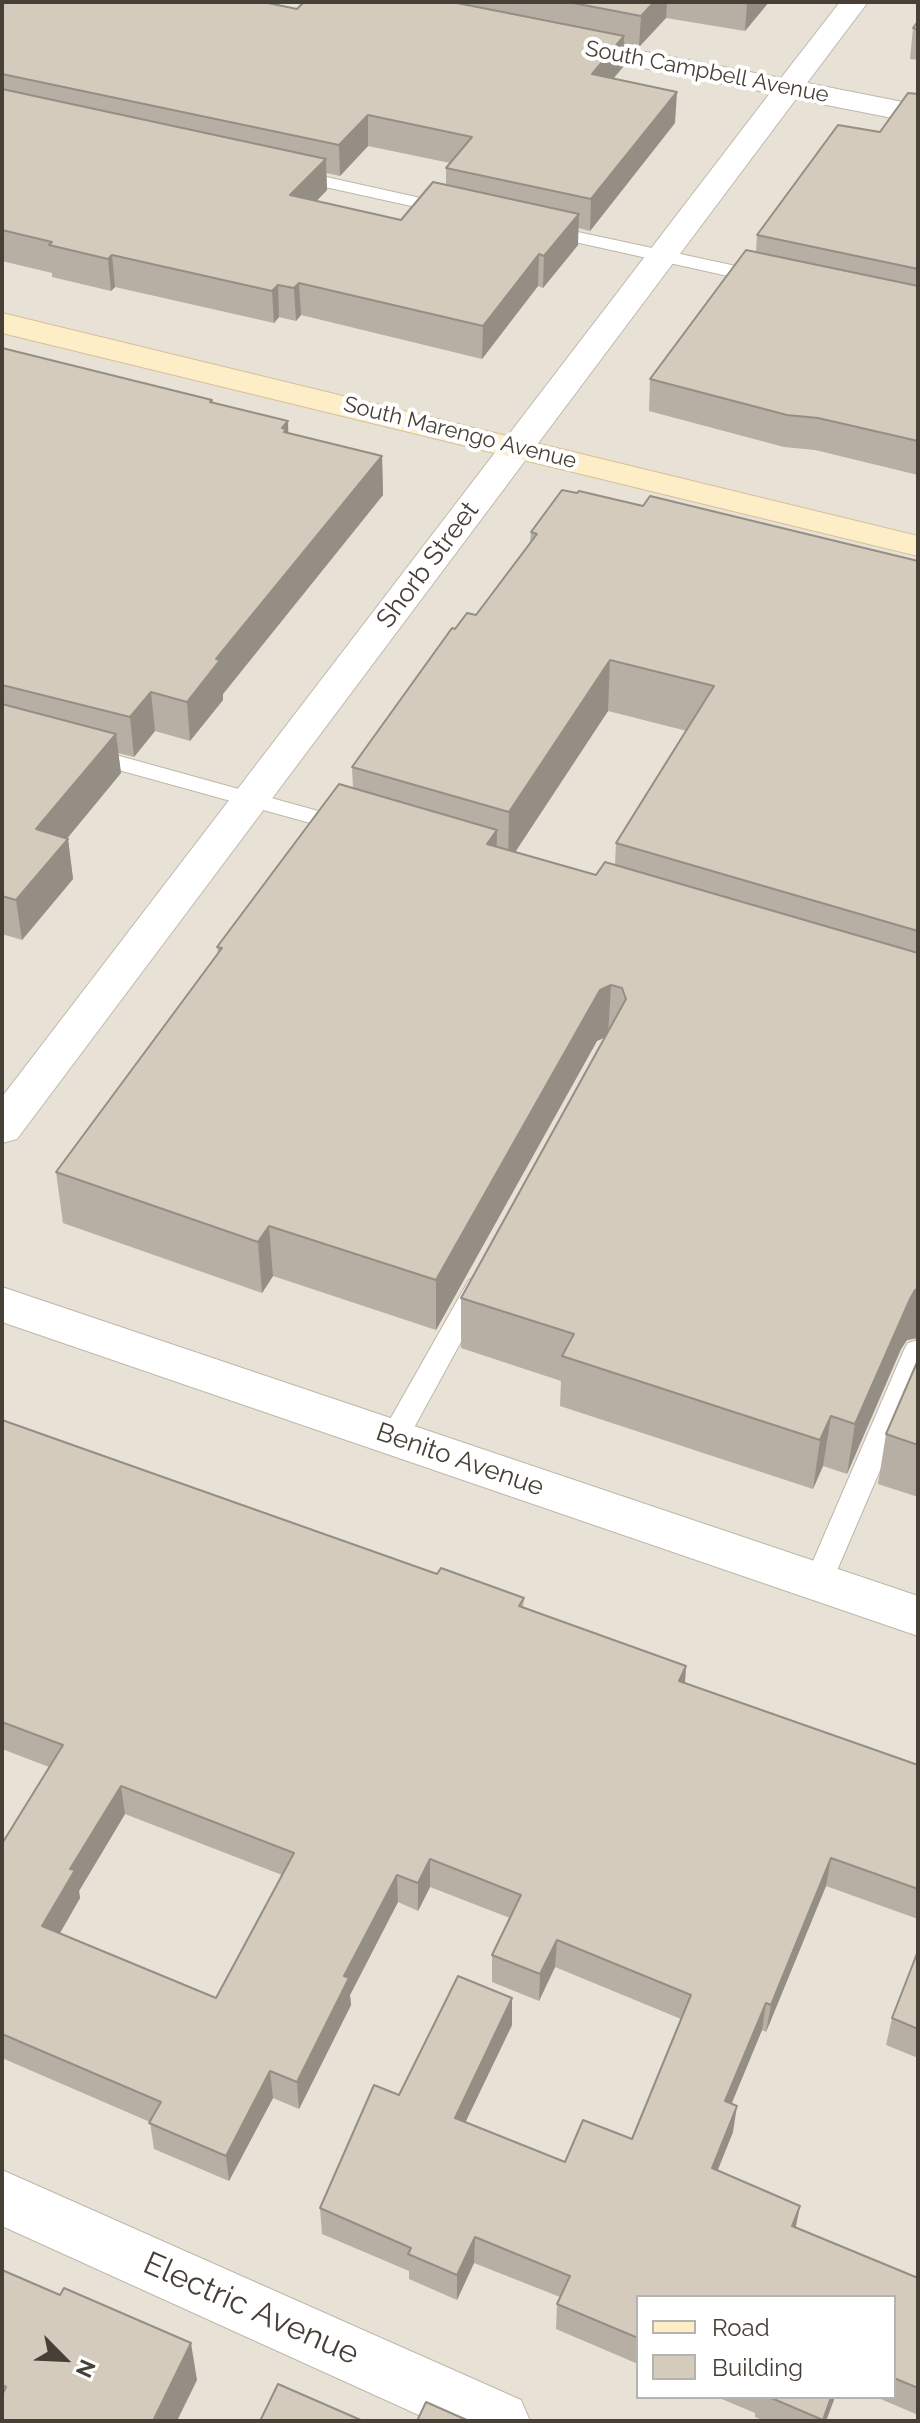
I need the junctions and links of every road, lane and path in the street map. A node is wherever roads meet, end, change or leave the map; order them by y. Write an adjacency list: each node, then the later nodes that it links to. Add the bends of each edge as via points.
1 (854, 2): 3 (street, Shorb Street)
2 (541, 39): 3 (street, South Campbell Avenue)
3 (788, 89): 4 (street, South Campbell Avenue); 8 (street, Shorb Street)
4 (918, 114)
5 (277, 171): 6 (lane)
6 (476, 215)
7 (521, 225): 8 (lane)
8 (663, 256): 9 (lane); 11 (street, Shorb Street)
9 (787, 283)
10 (2, 323): 11 (street, South Marengo Avenue)
11 (518, 446): 12 (street, South Marengo Avenue); 14 (street, Shorb Street)
12 (918, 546)
13 (61, 747): 14 (lane)
14 (253, 798): 15 (lane); 16 (street, Shorb Street)
15 (374, 834)
16 (2, 1128)
17 (493, 1260): 20 (lane)
18 (2, 1304): 20 (street, Benito Avenue)
19 (918, 1350): 21 (lane)
20 (394, 1438): 21 (street, Benito Avenue)
21 (818, 1582): 22 (street, Benito Avenue)
22 (918, 1616)
23 (2, 2197): 24 (street, Electric Avenue)
24 (500, 2421)

